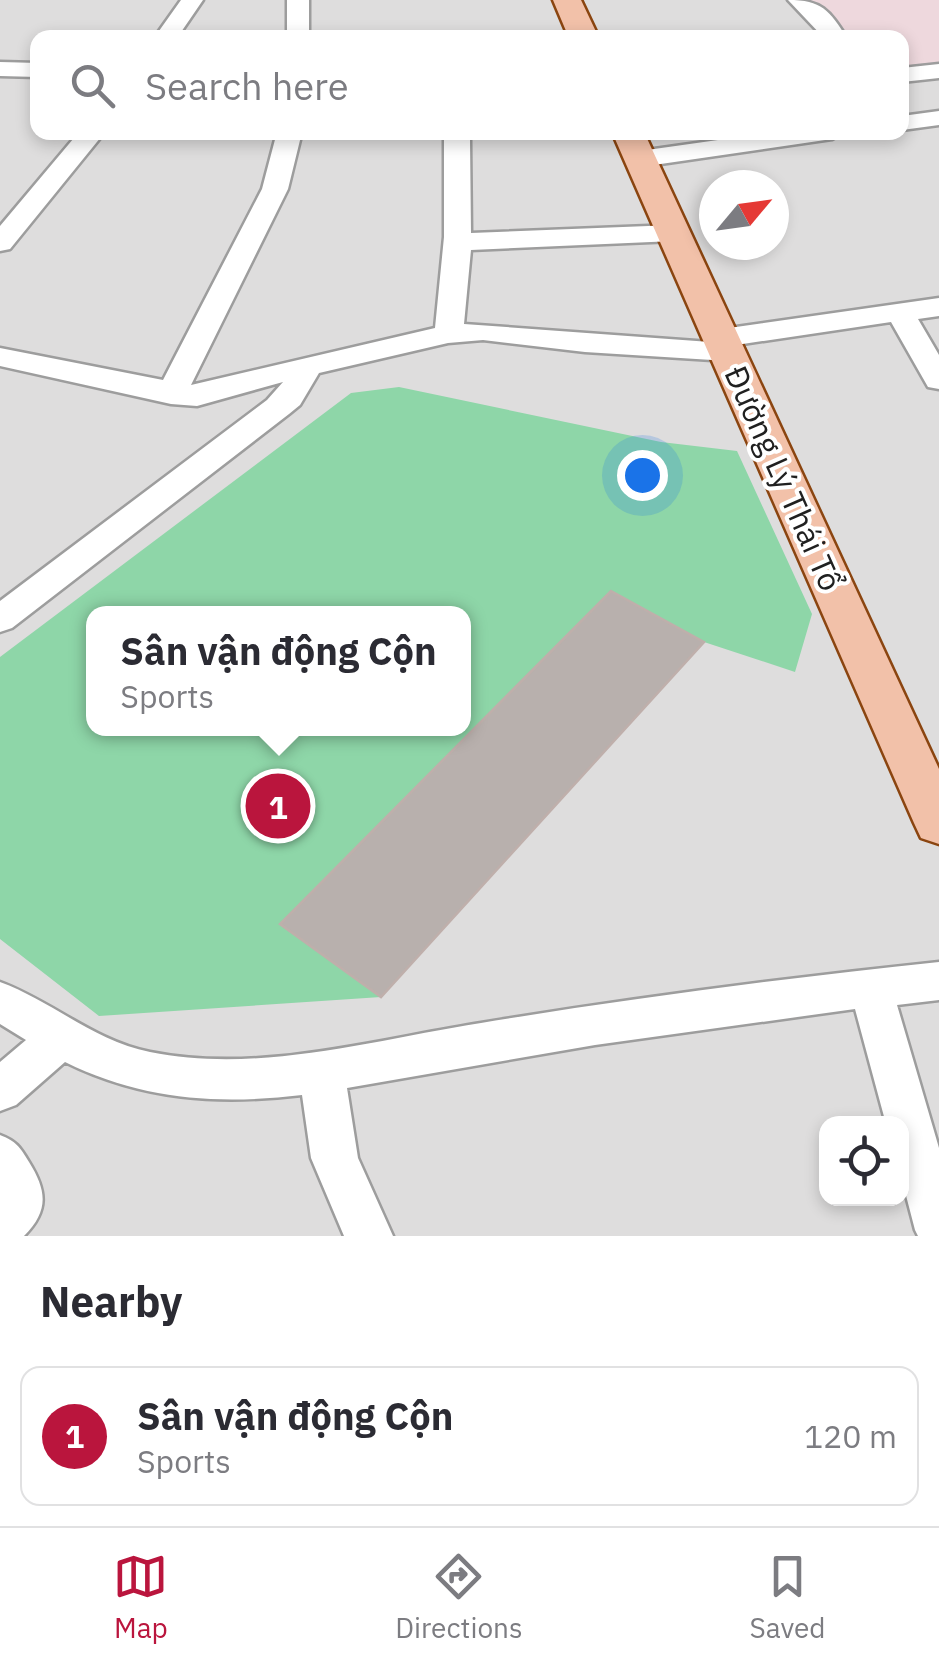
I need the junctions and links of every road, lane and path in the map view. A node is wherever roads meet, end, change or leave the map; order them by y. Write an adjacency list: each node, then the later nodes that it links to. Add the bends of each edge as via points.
1 (192, 0): 5 (street)
2 (298, 0): 6 (street)
3 (567, 0): 7 (main road)
4 (799, 0): 8 (street)
5 (171, 30)
6 (298, 30)
7 (580, 30)
8 (831, 30)
9 (0, 69): 10 (street)
10 (30, 70)
11 (939, 71): 12 (street)
12 (909, 74)
13 (939, 118): 14 (street)
14 (909, 122)
15 (85, 140): 22 (street)
16 (288, 140): 30 (street, via 275,189)
17 (457, 140): 21 (street)
18 (719, 140): 19 (street)
19 (634, 146): 20 (main road, Đường Lý Thái Tổ)
20 (674, 233): 21 (street); 26 (main road, Đường Lý Thái Tổ)
21 (458, 242): 25 (street)
22 (0, 243)
23 (939, 307): 24 (street)
24 (900, 313): 26 (street); 29 (street)
25 (448, 334): 26 (street); 28 (street)
26 (725, 345): 32 (main road, Đường Lý Thái Tổ)
27 (0, 357): 30 (street)
28 (307, 367): 30 (street, via 197,396); 31 (street, via 278,407)
29 (939, 380)
30 (171, 394)
31 (0, 619)
32 (939, 824)
33 (939, 981): 34 (street)
34 (871, 988): 37 (street, via 640,1018); 41 (street)
35 (0, 1001): 36 (street)
36 (62, 1037): 37 (street, via 150,1074 199,1079); 38 (street)
37 (324, 1072): 42 (street, via 326,1137)
38 (0, 1090)
39 (0, 1158): 40 (street, via 21,1192 21,1206)
40 (0, 1228)
41 (939, 1230)
42 (370, 1236)

